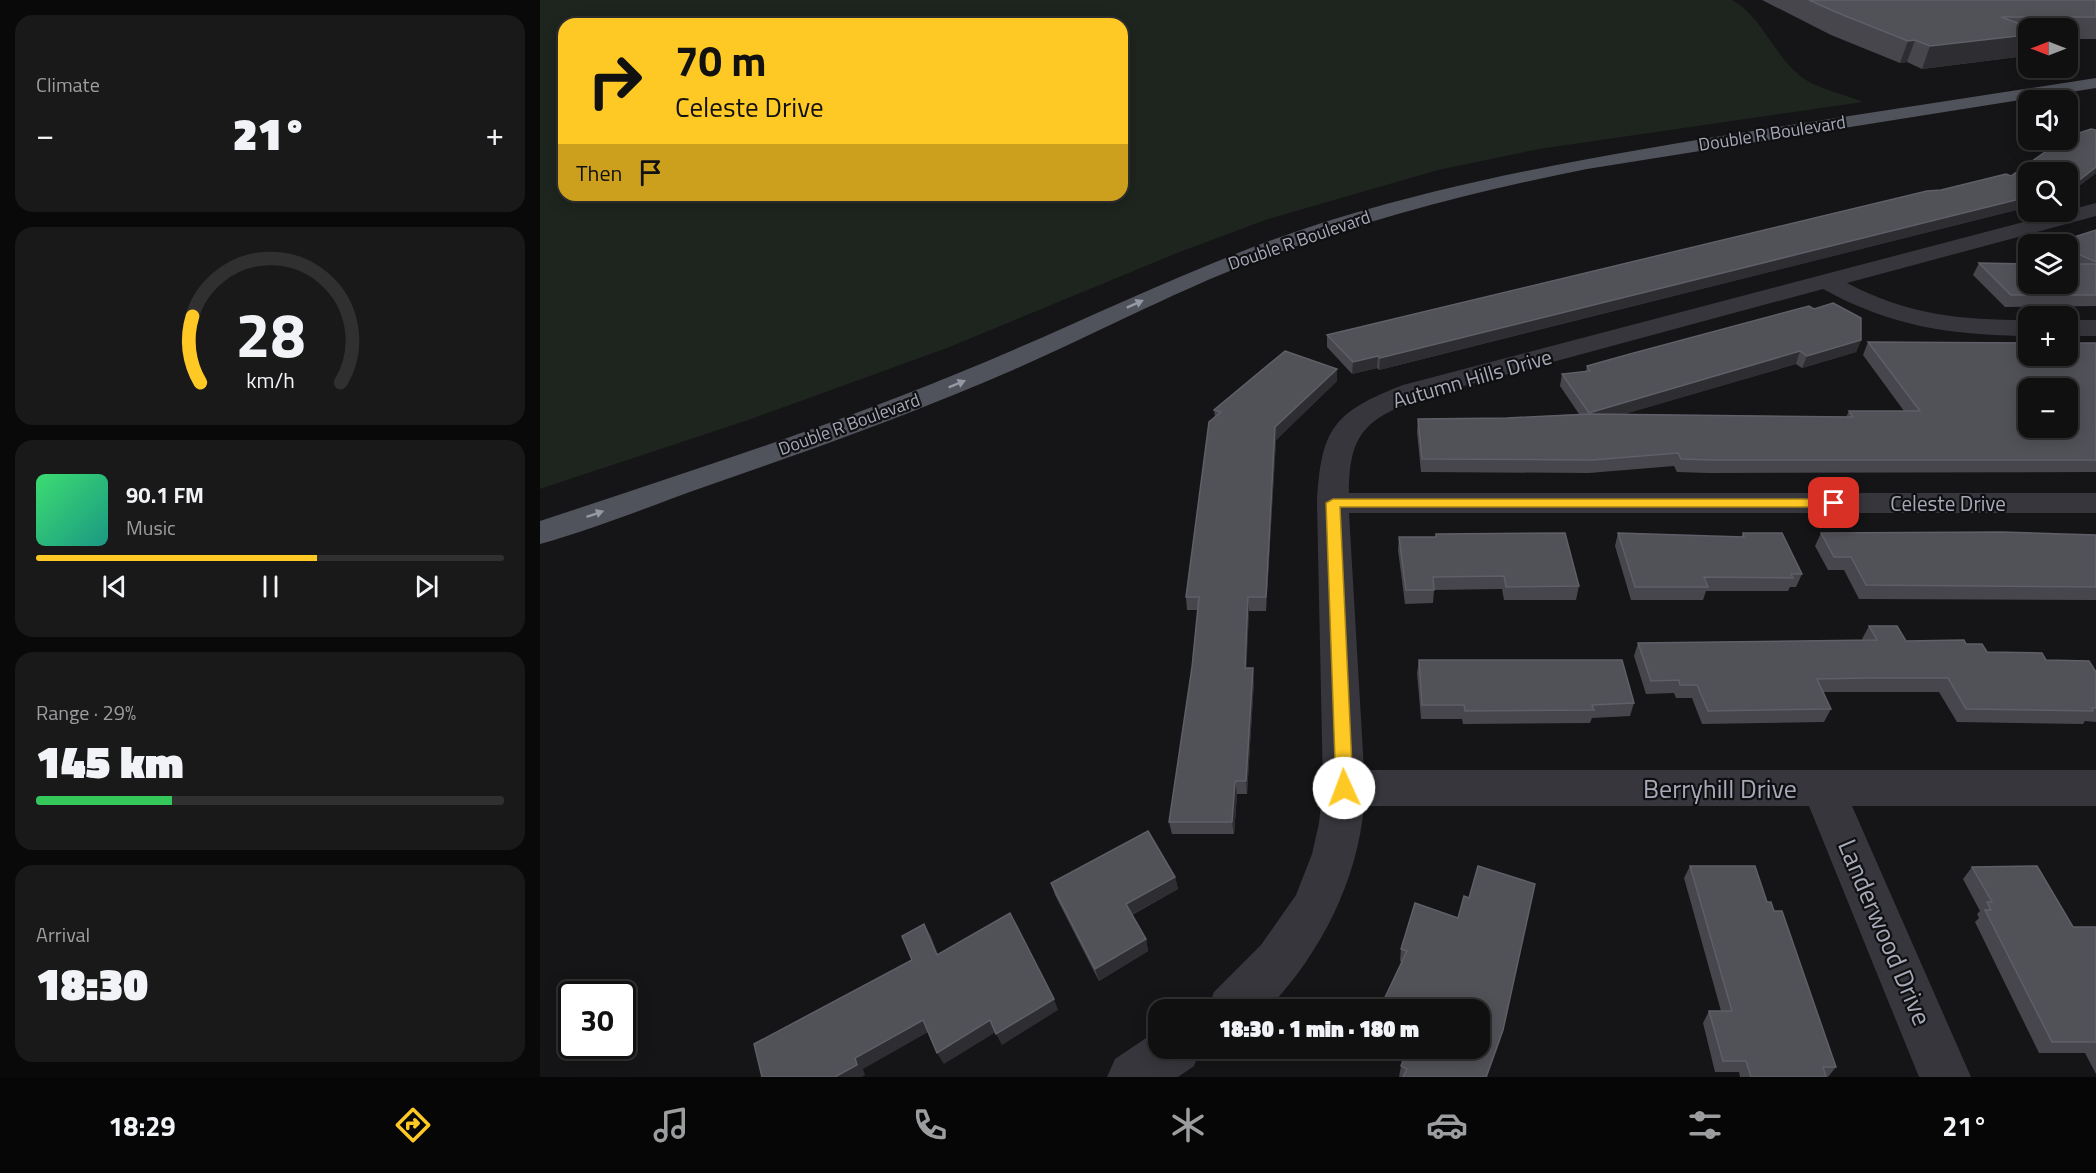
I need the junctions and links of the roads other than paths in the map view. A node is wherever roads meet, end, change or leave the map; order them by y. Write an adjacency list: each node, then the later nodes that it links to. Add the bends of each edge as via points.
1 (2096, 70): 8 (main road, Double R Boulevard, via 1562,156 1406,191 1230,247 952,366)
2 (2096, 83): 11 (main road, Double R Boulevard, one-way to 2, via 904,404 1222,267 1385,210 1577,165)
3 (2096, 209): 4 (street, Autumn Hills Drive)
4 (1828, 282): 5 (street, via 1904,318 1964,328); 9 (street, Autumn Hills Drive, via 1388,400 1366,414 1338,444)
5 (2018, 328)
6 (2078, 328): 7 (street)
7 (2096, 328)
8 (624, 481)
9 (1333, 503): 10 (street, Celeste Drive); 12 (street, Autumn Hills Drive)
10 (2096, 503)
11 (540, 533)
12 (1344, 788): 13 (street, Berryhill Drive); 15 (street, Autumn Hills Drive, via 1342,824 1330,875 1305,925 1268,975)
13 (1823, 788): 14 (street, Berryhill Drive); 18 (street, Landerwood Drive)
14 (2096, 788)
15 (1243, 999)
16 (1160, 1059): 17 (street)
17 (1133, 1077)
18 (1946, 1077)

